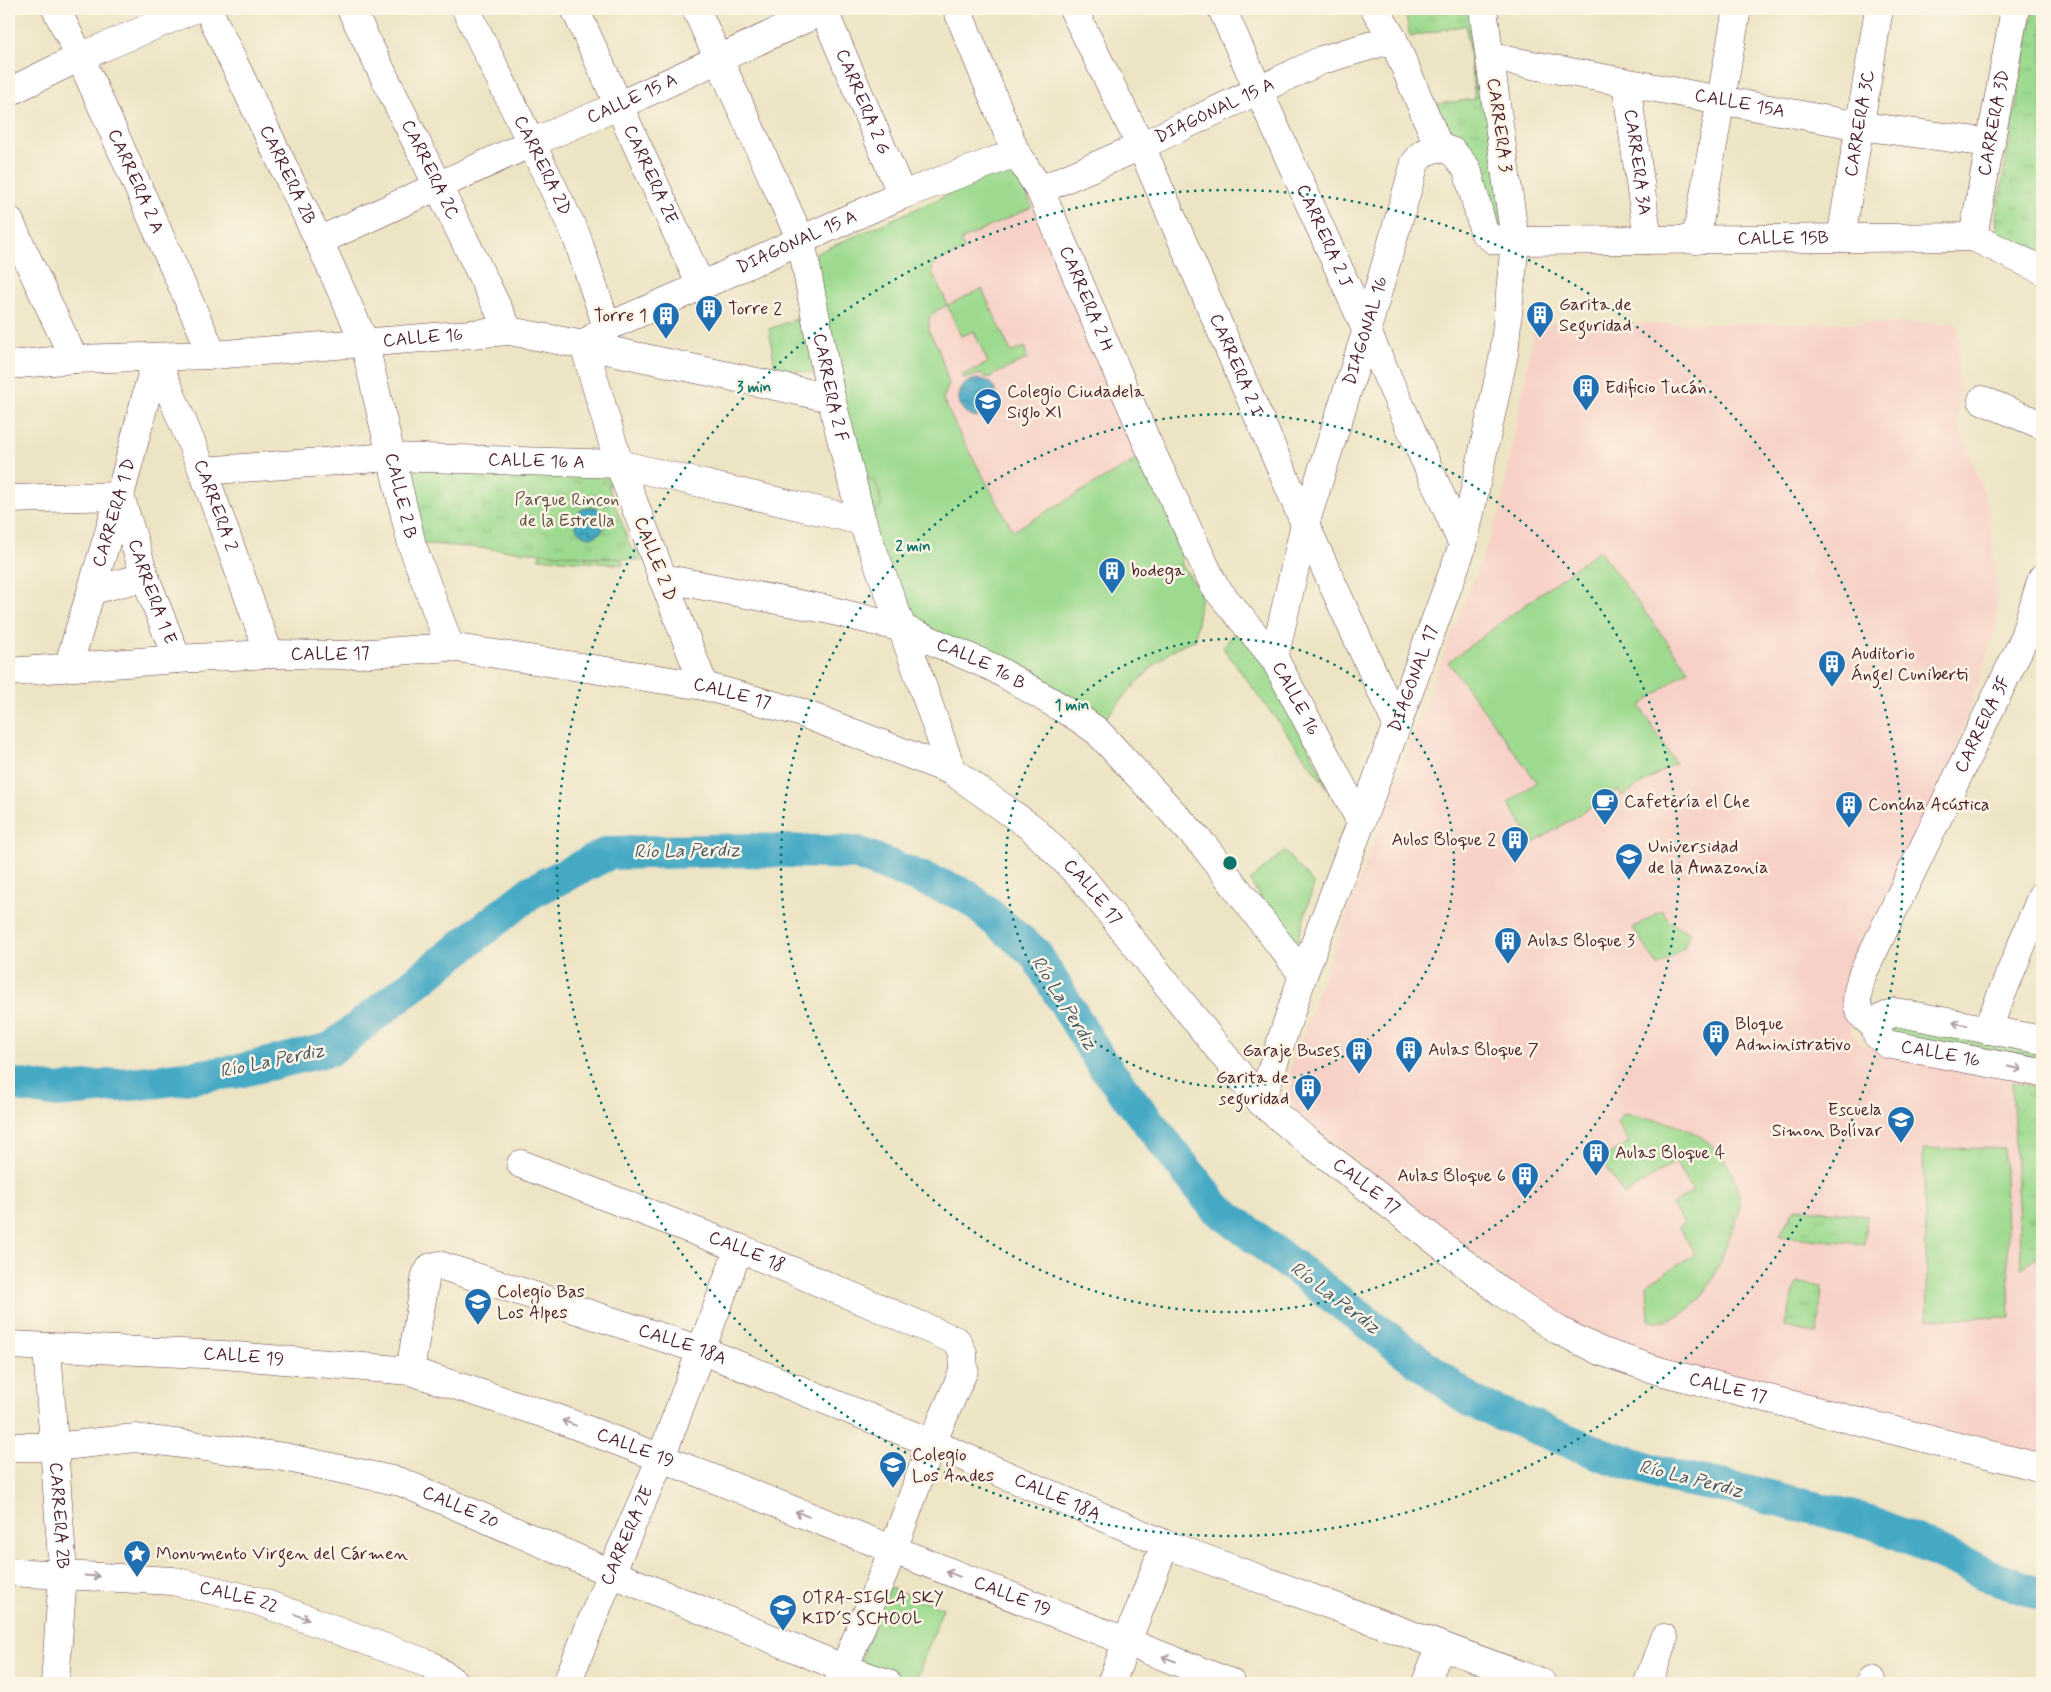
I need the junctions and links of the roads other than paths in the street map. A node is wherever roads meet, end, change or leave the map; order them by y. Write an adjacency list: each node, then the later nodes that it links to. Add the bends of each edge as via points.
1 (56, 9): 18 (street, CARRERA 2 A)
2 (194, 9): 18 (street)
3 (208, 9): 41 (street, CARRERA 2B)
4 (351, 9): 32 (street, CARRERA 2C)
5 (466, 9): 27 (street, CARRERA 2D)
6 (575, 9): 25 (street, CARRERA 2E)
7 (696, 9): 19 (street, CARRERA 2 F)
8 (824, 9): 19 (street, CALLE 15 A); 34 (street, CARRERA 2 G)
9 (957, 9): 31 (street, CARRERA 2 H)
10 (1072, 9): 29 (street, CARRERA 2 I)
11 (1222, 9): 22 (street, CARRERA 2 J)
12 (1375, 9): 17 (street)
13 (1483, 9): 20 (street, CARRERA 3)
14 (1737, 9): 24 (street)
15 (1879, 9): 26 (street, CARRERA 3C)
16 (2015, 9): 28 (street, CARRERA 3D)
17 (1393, 39): 22 (street, DIAGONAL 15 A, via 1322,60); 30 (street)
18 (80, 56): 23 (street); 50 (street, CARRERA 2 A)
19 (719, 57): 25 (street, CALLE 15 A); 38 (street, CARRERA 2 F)
20 (1490, 57): 21 (street, CALLE 15A); 42 (street, CARRERA 3)
21 (1626, 83): 24 (street, CALLE 15A); 39 (street, CARRERA 3A)
22 (1260, 89): 29 (street, DIAGONAL 15 A); 46 (street, CARRERA 2 J)
23 (9, 92)
24 (1721, 102): 26 (street, CALLE 15A); 40 (street)
25 (618, 106): 27 (street, CALLE 15 A); 44 (street, CARRERA 2E)
26 (1860, 126): 28 (street, CALLE 15A); 37 (street, CARRERA 3C)
27 (531, 143): 32 (street, CALLE 15 A); 45 (street, CARRERA 2D, via 576,235)
28 (1990, 143): 36 (street, CARRERA 3D)
29 (1141, 146): 33 (street, DIAGONAL 15 A); 63 (street, CARRERA 2 I)
30 (1439, 147): 42 (street, via 1453,152 1467,169 1484,232 1494,240); 46 (street, DIAGONAL 16, via 1423,153 1414,163)
31 (1016, 153): 33 (street, CARRERA 2 H); 34 (street, DIAGONAL 15 A)
32 (438, 187): 41 (street, CALLE 15 A); 47 (street, CARRERA 2C)
33 (1040, 190): 68 (street, CARRERA 2 H, via 1146,440)
34 (902, 195): 38 (street, DIAGONAL 15 A)
35 (9, 220): 52 (street)
36 (1974, 237): 37 (street, CALLE 15B); 43 (street, CALLE 15B)
37 (1841, 238): 40 (street, CALLE 15B)
38 (801, 240): 44 (street, DIAGONAL 15 A); 54 (street, CARRERA 2 F)
39 (1648, 240): 40 (street, CALLE 15B); 42 (street, CALLE 15B)
40 (1696, 240)
41 (319, 241): 48 (street, CARRERA 2B)
42 (1515, 241): 64 (street, DIAGONAL 17, via 1504,354)
43 (2042, 270)
44 (701, 286): 45 (street, DIAGONAL 15 A)
45 (607, 327): 49 (street, DIAGONAL 15 A)
46 (1367, 329): 63 (street, DIAGONAL 16); 64 (street, CARRERA 2 J)
47 (509, 331): 48 (street, CALLE 16); 49 (street, CALLE 16)
48 (364, 342): 50 (street, CALLE 16); 57 (street, CALLE 2 B)
49 (584, 345): 54 (street, CALLE 16); 58 (street, CALLE 2 D)
50 (213, 355): 51 (street, CALLE 16)
51 (156, 358): 52 (street, CALLE 16); 59 (street, CARRERA 2); 60 (street, CARRERA 1 D)
52 (74, 359): 53 (street, CALLE 16)
53 (9, 365)
54 (831, 398): 62 (street, CARRERA 2 F)
55 (1982, 400): 56 (street)
56 (2042, 425)
57 (390, 457): 58 (street, CALLE 16 A); 59 (street, CALLE 16 A); 71 (street, CALLE 2 B, via 412,545)
58 (619, 464): 62 (street, CALLE 16 A); 66 (street, CALLE 2 D)
59 (203, 471): 73 (street, CARRERA 2)
60 (120, 496): 61 (street); 65 (street, CARRERA 1 E); 69 (street, CARRERA 1 D)
61 (9, 499)
62 (862, 521): 70 (street, CARRERA 2 F)
63 (1305, 524): 74 (street, DIAGONAL 16); 79 (street, CARRERA 2 I)
64 (1463, 545): 79 (street, DIAGONAL 17)
65 (145, 577): 69 (street); 75 (street, CARRERA 1 E)
66 (662, 578): 70 (street, CALLE 16 B, via 824,609); 78 (street, CALLE 2 D)
67 (2042, 578): 72 (street, CARRERA 3F)
68 (1216, 587): 74 (street, CALLE 16)
69 (92, 590): 76 (street, CARRERA 1 D)
70 (902, 628): 80 (street, CARRERA 2 F); 83 (street, CALLE 16 B, via 994,668 1097,731 1205,847)
71 (450, 647): 73 (street, CALLE 17, via 344,655); 78 (street, CALLE 17)
72 (2032, 647): 84 (street, CARRERA 3F, via 1862,975 1857,1004 1864,1019)
73 (269, 654): 75 (street, CALLE 17)
74 (1274, 658): 81 (street, CALLE 16)
75 (177, 659): 76 (street, CALLE 17)
76 (68, 667): 77 (street, CALLE 17)
77 (9, 672)
78 (704, 686): 80 (street, CALLE 17, via 799,712)
79 (1397, 725): 81 (street, DIAGONAL 17)
80 (952, 771): 88 (street, CALLE 17, via 1032,828 1083,879)
81 (1362, 822): 83 (street, DIAGONAL 17)
82 (2042, 895): 85 (street)
83 (1303, 975): 88 (street, DIAGONAL 17)
84 (1875, 1025): 85 (street, CALLE 16, one-way to 84, via 1895,1012); 87 (street, CALLE 16, one-way to 87, via 1877,1035 1888,1044)
85 (1987, 1030): 86 (street, CALLE 16)
86 (2042, 1040)
87 (2042, 1073)
88 (1261, 1102): 99 (street, CALLE 17, via 1504,1294 1558,1330 1600,1351 1668,1374)
89 (521, 1164): 90 (street, CALLE 18)
90 (739, 1248): 93 (street, CARRERA 2E); 95 (street, CALLE 18, via 957,1341 963,1354 964,1370)
91 (9, 1345): 92 (street, CALLE 19)
92 (47, 1347): 94 (street, CALLE 19, via 224,1355); 97 (street, CARRERA 2B)
93 (702, 1350): 94 (street, CALLE 18A, via 438,1265 431,1267 426,1275); 95 (street, CALLE 18A); 98 (street, CARRERA 2E)
94 (410, 1371): 98 (street, CALLE 19, one-way to 94, via 554,1417)
95 (932, 1443): 100 (street, CALLE 18A); 101 (street)
96 (9, 1447): 97 (street, CALLE 20)
97 (54, 1447): 103 (street, CALLE 20, via 135,1438 284,1457 401,1482); 104 (street, CARRERA 2B)
98 (662, 1458): 101 (street, CALLE 19, one-way to 98); 103 (street, CARRERA 2E)
99 (2042, 1468)
100 (1165, 1544): 106 (street); 107 (street, CALLE 18A)
101 (893, 1550): 106 (street, CALLE 19, one-way to 101); 108 (street)
102 (9, 1572): 104 (street, CALLE 22)
103 (611, 1573): 108 (street, CALLE 20); 111 (street, CARRERA 2E)
104 (63, 1574): 109 (street, CARRERA 2B); 110 (street, CALLE 22, one-way to 110, via 173,1581 258,1601 428,1664)
105 (1664, 1638): 117 (street)
106 (1128, 1643): 113 (street); 114 (street, CALLE 19, one-way to 106)
107 (1440, 1646): 115 (street); 116 (street, CALLE 18A)
108 (841, 1676): 112 (street, CALLE 20)
109 (55, 1683)
110 (455, 1683)
111 (567, 1683)
112 (887, 1683)
113 (1111, 1683)
114 (1231, 1683)
115 (1426, 1683)
116 (1542, 1683)
117 (1648, 1683)

